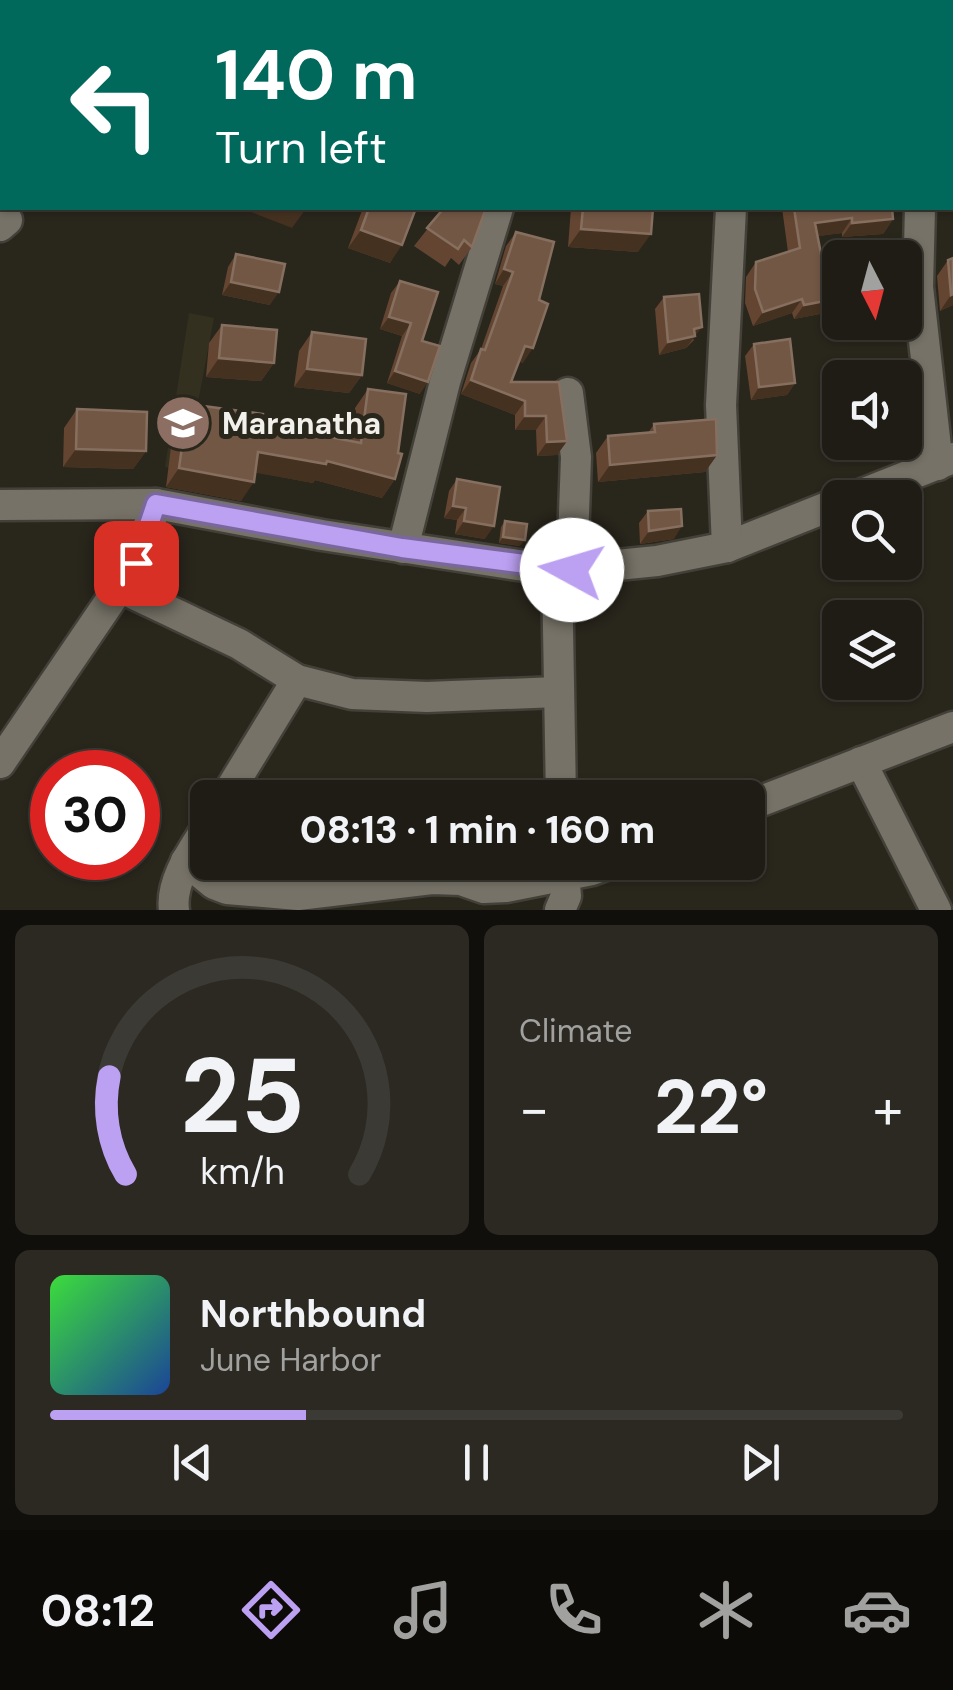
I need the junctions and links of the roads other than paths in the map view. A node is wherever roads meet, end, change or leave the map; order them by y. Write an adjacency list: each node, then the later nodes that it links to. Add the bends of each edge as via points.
1 (497, 210): 10 (street)
2 (731, 210): 11 (street, via 722,405)
3 (920, 210): 5 (street, via 918,287)
4 (568, 393): 12 (street, via 576,457)
5 (945, 462): 6 (street)
6 (898, 480)
7 (156, 504): 8 (street); 10 (street); 13 (street, via 136,563)
8 (0, 505)
9 (822, 509): 11 (street)
10 (402, 548): 12 (street)
11 (727, 548): 12 (street)
12 (564, 570): 15 (street)
13 (120, 587): 14 (street); 17 (street)
14 (297, 680): 15 (street, via 352,694 408,697); 19 (street)
15 (558, 692): 20 (street)
16 (953, 727): 18 (street)
17 (0, 762)
18 (861, 762): 21 (street); 32 (street)
19 (236, 780)
20 (560, 780)
21 (765, 799)
22 (190, 854): 23 (street)
23 (186, 860): 24 (street); 30 (street)
24 (190, 863)
25 (209, 880): 26 (street, via 298,895)
26 (424, 880)
27 (462, 880): 28 (street, via 484,888)
28 (528, 880)
29 (564, 880): 31 (street)
30 (174, 910)
31 (560, 910)
32 (936, 910)

